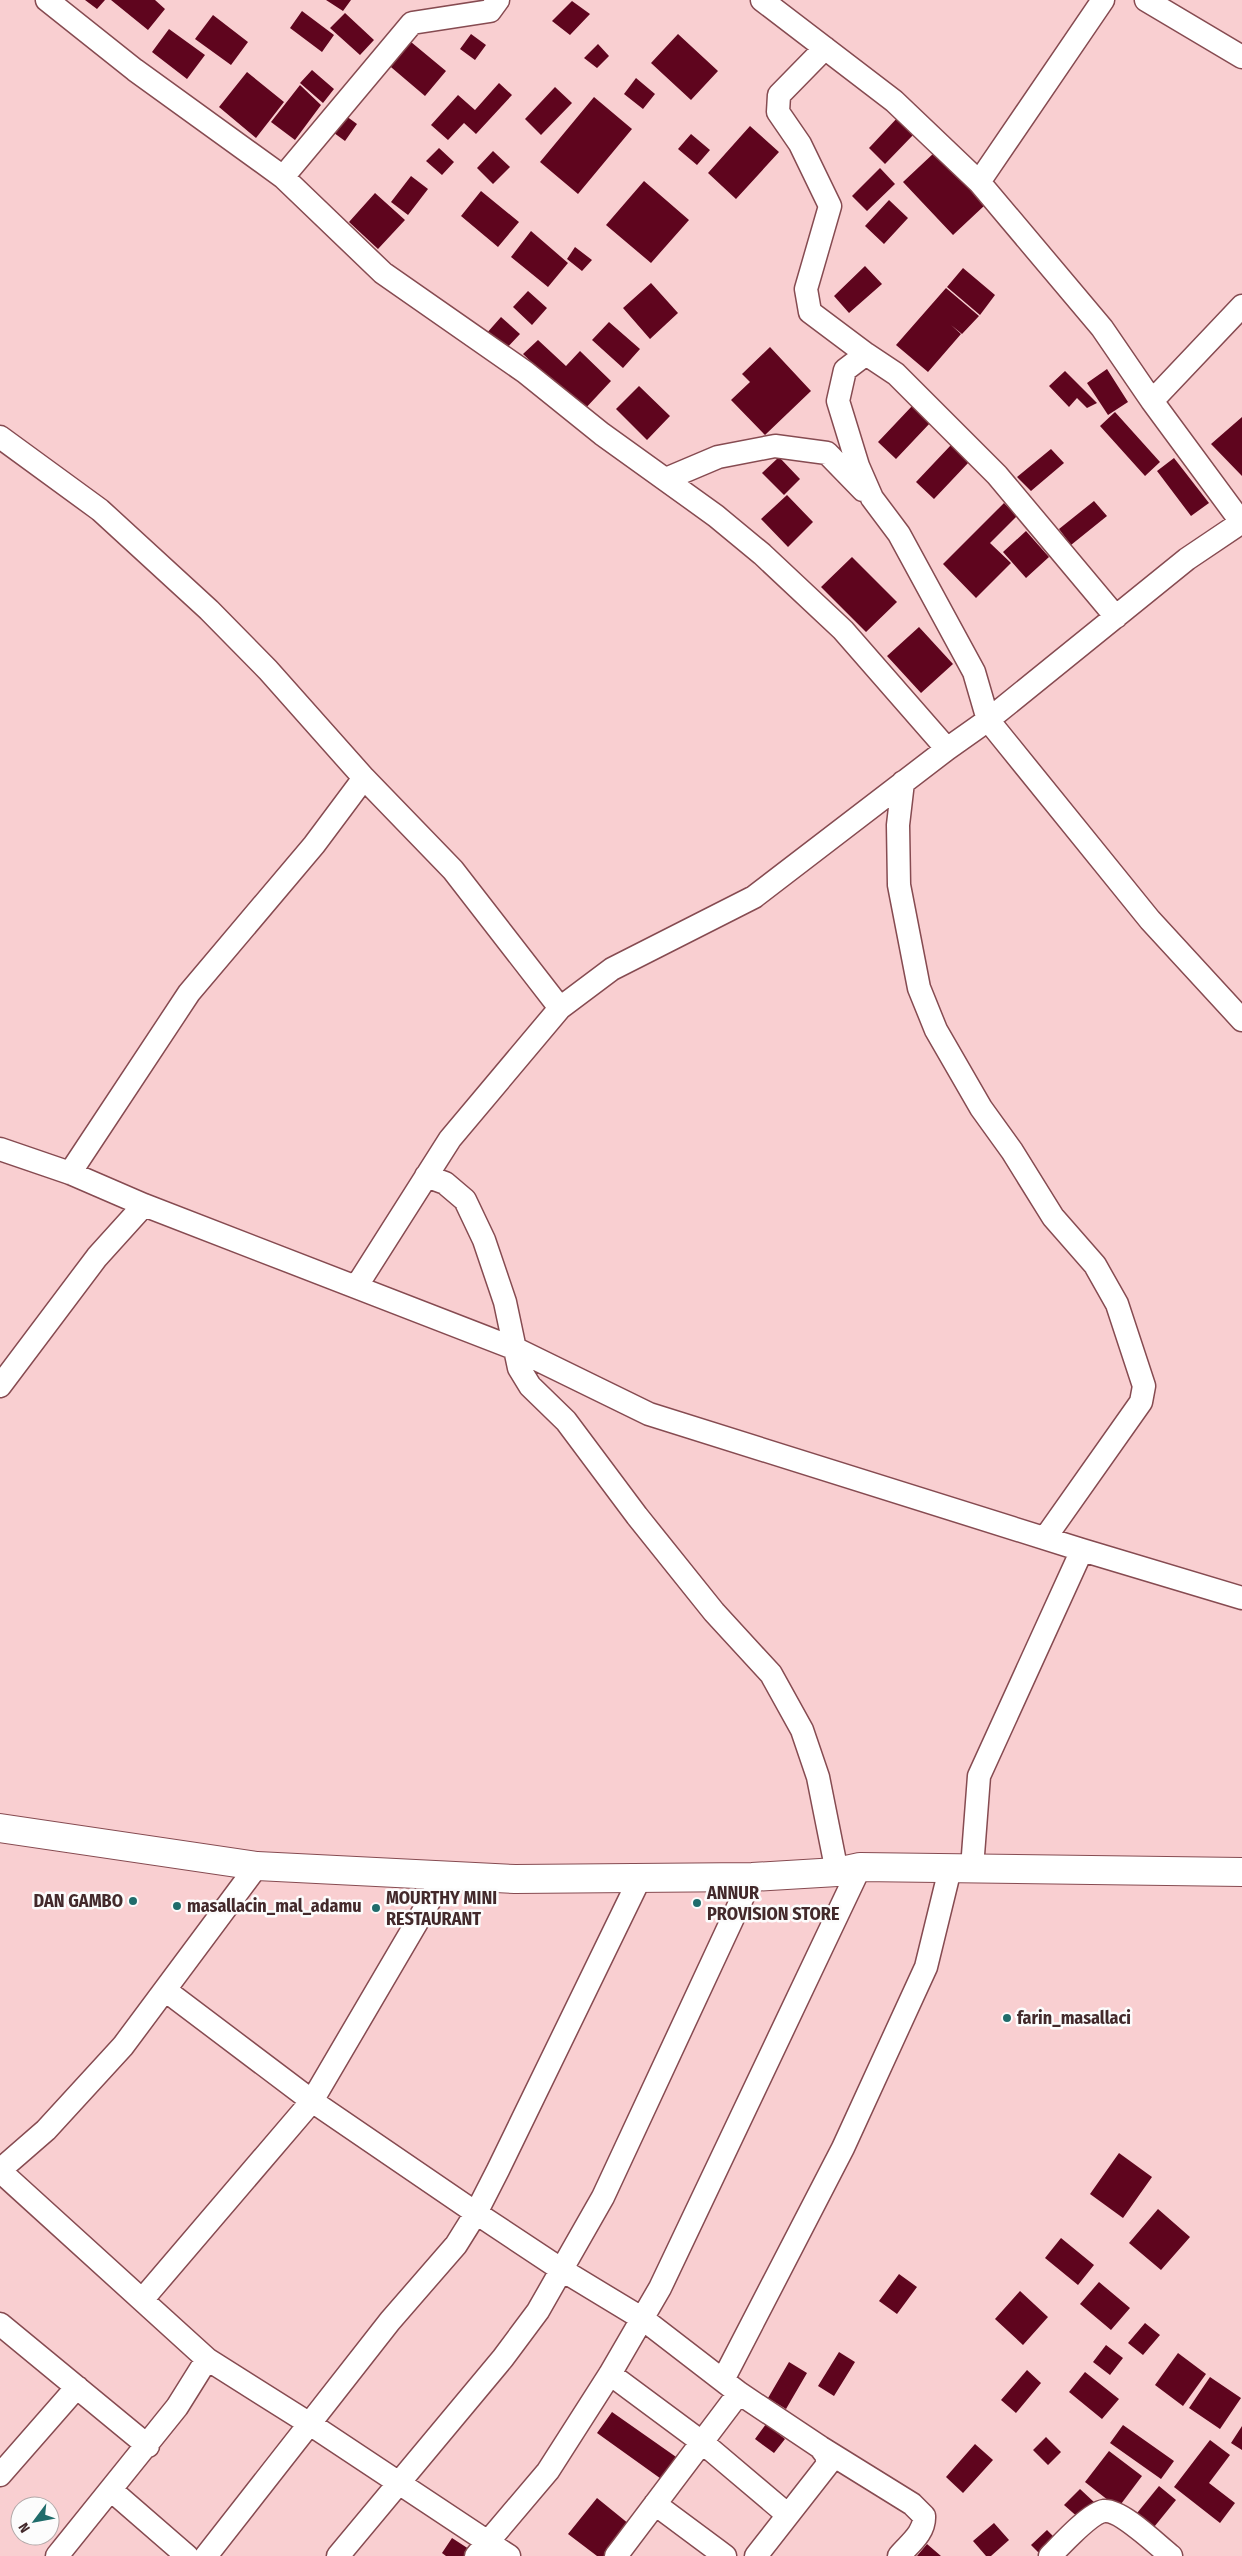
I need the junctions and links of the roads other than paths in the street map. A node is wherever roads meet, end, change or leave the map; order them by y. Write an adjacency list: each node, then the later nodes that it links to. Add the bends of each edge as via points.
1 (48, 0): 8 (street, via 135,70)
2 (498, 0): 8 (street, via 490,11 412,23)
3 (762, 0): 6 (street)
4 (1104, 0): 9 (street)
5 (1146, 0): 7 (street)
6 (825, 48): 9 (street, via 894,101); 11 (street, via 778,95 778,112 800,144 830,206 806,289 810,312)
7 (1242, 57)
8 (282, 177): 14 (street, via 383,273 525,372)
9 (979, 182): 12 (street, via 1102,328)
10 (1242, 306): 12 (street)
11 (866, 354): 15 (street, via 845,370 838,401 858,466); 17 (street, via 896,374 998,475)
12 (1152, 401): 16 (street)
13 (0, 437): 20 (street, via 100,510 202,603 268,670)
14 (666, 480): 15 (street, via 718,457 775,446 827,454); 19 (street, via 754,548 843,630)
15 (872, 498): 18 (street, via 899,534 974,672)
16 (1242, 522): 17 (street, via 1187,559)
17 (1116, 617): 18 (street)
18 (988, 720): 19 (street); 23 (street, via 1150,920)
19 (947, 749): 21 (street)
20 (364, 778): 22 (street, via 452,870); 25 (street, via 314,845 189,993)
21 (904, 782): 22 (street, via 754,897 612,969); 31 (street, via 898,826 899,885 919,988 936,1030 981,1108 1053,1217 1095,1265 1117,1304 1144,1386 1141,1402)
22 (560, 1008): 26 (street, via 450,1139)
23 (1242, 1020)
24 (0, 1149): 25 (street)
25 (70, 1173): 27 (street)
26 (426, 1176): 28 (street); 29 (street, via 445,1183 465,1200 484,1240 505,1302)
27 (144, 1204): 28 (street); 30 (street, via 97,1257)
28 (356, 1287): 29 (street)
29 (516, 1349): 31 (street, via 650,1414); 37 (street, via 519,1368 530,1386 566,1421 714,1612 771,1674 802,1730)
30 (0, 1386)
31 (1045, 1538): 32 (street)
32 (1082, 1550): 33 (street); 36 (street, via 979,1776)
33 (1242, 1598)
34 (0, 1828): 35 (street)
35 (257, 1866): 39 (street); 42 (street)
36 (961, 1869): 37 (street); 38 (street); 52 (street, via 926,1967)
37 (849, 1870): 40 (street); 48 (street, via 660,2288)
38 (1242, 1872)
39 (444, 1876): 41 (street); 43 (street)
40 (752, 1877): 41 (street); 46 (street, via 603,2196)
41 (640, 1878): 45 (street)
42 (165, 1990): 43 (street); 44 (street, via 122,2046 66,2109)
43 (312, 2101): 45 (street); 47 (street)
44 (0, 2170): 47 (street)
45 (476, 2214): 46 (street); 54 (street, via 456,2245 390,2321)
46 (562, 2270): 48 (street); 59 (street, via 538,2311 503,2358)
47 (142, 2300): 50 (street)
48 (643, 2319): 51 (street); 52 (street)
49 (0, 2324): 53 (street)
50 (207, 2359): 54 (street); 56 (street, via 178,2407)
51 (610, 2374): 55 (street); 63 (street, via 548,2471)
52 (731, 2386): 55 (street); 57 (street)
53 (77, 2387): 56 (street); 58 (street)
54 (310, 2424): 59 (street); 64 (street)
55 (703, 2442): 61 (street); 62 (street)
56 (148, 2446): 60 (street)
57 (820, 2447): 62 (street, via 828,2464); 73 (street, via 912,2504 924,2516 920,2532)
58 (0, 2475)
59 (399, 2482): 63 (street); 68 (street)
60 (110, 2490): 66 (street); 67 (street)
61 (655, 2504): 70 (street); 71 (street)
62 (788, 2515): 72 (street)
63 (482, 2548): 69 (street)
64 (215, 2551)
65 (1162, 2553): 74 (street, via 1117,2513 1103,2511 1090,2518)
66 (58, 2556)
67 (187, 2556)
68 (338, 2556)
69 (508, 2556)
70 (616, 2556)
71 (725, 2556)
72 (756, 2556)
73 (899, 2556)
74 (1050, 2556)

